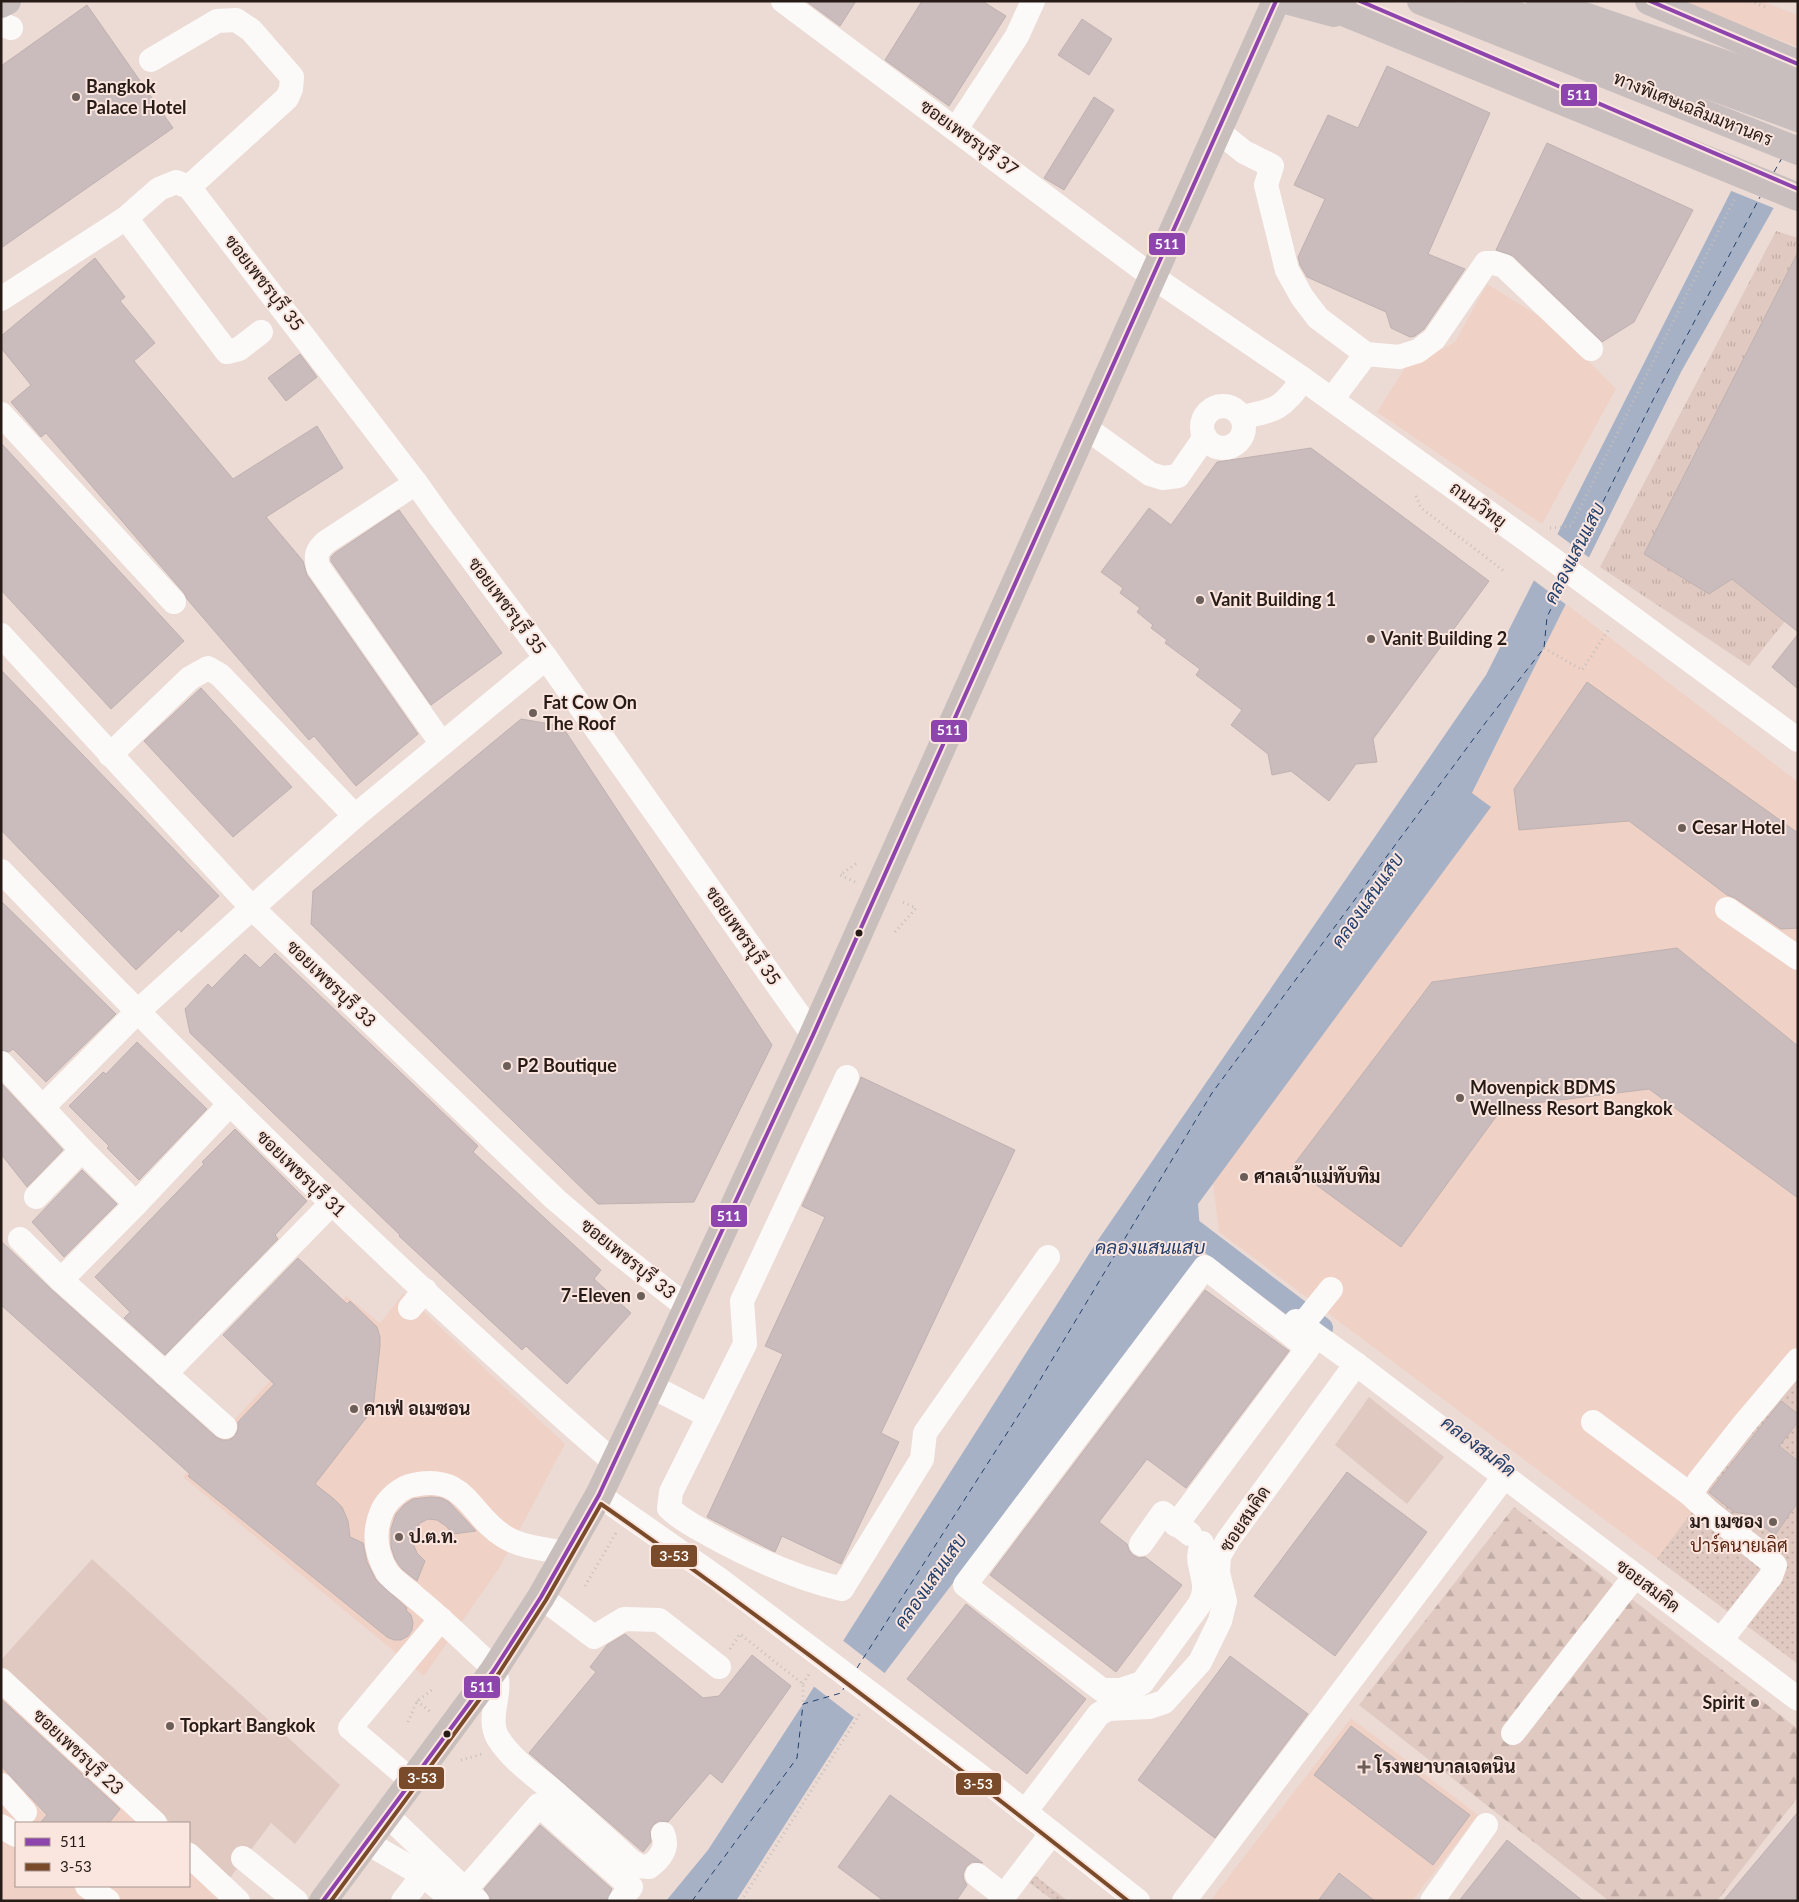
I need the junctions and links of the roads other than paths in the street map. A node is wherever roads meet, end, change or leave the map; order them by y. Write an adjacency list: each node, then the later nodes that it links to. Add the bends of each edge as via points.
1 (7, 1): 12 (highway)
2 (783, 1): 18 (street, ซอยเพชรบุรี 37)
3 (1033, 1): 18 (street, via 1017,36)
4 (1276, 1): 19 (main road)
5 (1289, 1): 13 (highway)
6 (1316, 1): 13 (highway)
7 (1359, 1): 22 (highway)
8 (1421, 1): 20 (highway, ทางพิเศษเฉลิมมหานคร)
9 (1478, 1): 17 (highway, ทางพิเศษเฉลิมมหานคร)
10 (1540, 1): 16 (highway)
11 (1649, 1): 15 (highway)
12 (5, 19)
13 (1377, 25): 23 (highway)
14 (151, 60): 21 (street, via 217,21 236,20 250,30 292,77 287,98)
15 (1798, 64)
16 (1798, 89)
17 (1798, 118)
18 (956, 129): 25 (street, ซอยเพชรบุรี 37)
19 (1218, 131): 25 (main road); 29 (street, via 1244,152 1272,166 1266,185 1288,270 1318,318)
20 (1798, 151)
21 (189, 187): 24 (street, via 176,182 159,189); 34 (street, ซอยเพชรบุรี 35)
22 (1798, 189)
23 (1798, 197)
24 (126, 218): 26 (street); 27 (street, via 226,352 239,349)
25 (1153, 277): 30 (street, ถนนวิทยุ); 33 (main road)
26 (1, 299)
27 (261, 332)
28 (1592, 350): 29 (street, via 1504,266 1494,263 1486,264 1434,339 1418,351 1399,357)
29 (1366, 354): 31 (street)
30 (1303, 378): 31 (street, ถนนวิทยุ); 33 (street, via 1281,406 1242,417 1241,438 1230,447 1216,446 1205,437 1178,476 1163,478 1150,474)
31 (1332, 399): 38 (street, ถนนวิทยุ, via 1536,534 1615,605)
32 (1, 414): 35 (street)
33 (1086, 428): 47 (main road)
34 (416, 483): 37 (street, ซอยเพชรบุรี 35); 39 (street, via 326,542 318,549 316,560)
35 (174, 602)
36 (1, 635): 40 (street, ซอยเพชรบุรี 33)
37 (546, 658): 39 (street); 47 (street, ซอยเพชรบุรี 35)
38 (1798, 740)
39 (442, 744): 41 (street)
40 (110, 755): 41 (street, via 190,678 208,668 220,675); 43 (street, ซอยเพชรบุรี 33)
41 (355, 816): 43 (street)
42 (1, 871): 46 (street, ซอยเพชรบุรี 31)
43 (252, 908): 46 (street); 61 (street, ซอยเพชรบุรี 33, via 555,1199)
44 (1727, 909): 45 (street)
45 (1798, 958)
46 (137, 1012): 50 (street, ซอยเพชรบุรี 31); 51 (street)
47 (814, 1035): 61 (main road)
48 (1, 1063): 51 (street)
49 (847, 1077): 67 (street, via 742,1301 745,1344)
50 (230, 1104): 54 (street); 55 (street, ซอยเพชรบุรี 31)
51 (43, 1107): 52 (street)
52 (82, 1150): 53 (street); 54 (street)
53 (36, 1197)
54 (136, 1204): 58 (street)
55 (331, 1204): 65 (street); 70 (street, ซอยเพชรบุรี 31, via 418,1299 543,1400)
56 (20, 1239): 58 (street)
57 (1048, 1257): 67 (street, via 925,1433 922,1459 842,1589 792,1574 735,1549 669,1508 671,1492)
58 (61, 1280): 65 (street)
59 (1331, 1288): 62 (street)
60 (1264, 1294): 62 (street, ซอยสมคิด)
61 (687, 1307): 66 (main road)
62 (1302, 1325): 64 (street, ซอยสมคิด)
63 (1798, 1360): 72 (street)
64 (1356, 1364): 71 (street, ซอยสมคิด); 76 (street, ซอยสมคิด, via 1228,1540)
65 (165, 1374): 69 (street)
66 (651, 1386): 67 (street); 70 (main road)
67 (709, 1416)
68 (1593, 1422): 72 (street)
69 (225, 1427)
70 (614, 1463): 73 (main road)
71 (1504, 1477): 78 (street, ซอยสมคิด); 114 (street)
72 (1691, 1494): 81 (street, via 1774,1565 1771,1576)
73 (599, 1495): 77 (main road); 90 (street, via 719,1579)
74 (1176, 1525): 75 (street, via 1163,1513); 76 (street); 76 (street, via 1308,1348 1205,1267 965,1585 1102,1690 1121,1690 1142,1683 1199,1605 1204,1583 1200,1564)
75 (1142, 1544)
76 (1211, 1550): 90 (street, ซอยสมคิด, via 1225,1601 1220,1621 1200,1662 1164,1702 1149,1707 1108,1709 1099,1714)
77 (567, 1553): 79 (main road); 80 (street, via 504,1537 457,1490 443,1484 411,1485 398,1492 385,1506 377,1526 376,1544 388,1574)
78 (1635, 1576): 81 (street, ซอยสมคิด); 86 (street)
79 (541, 1597): 82 (street, via 594,1638 624,1619 659,1620); 83 (main road)
80 (441, 1619): 83 (street); 87 (street, via 350,1728)
81 (1721, 1640): 85 (street, ซอยสมคิด)
82 (719, 1667)
83 (494, 1670): 87 (main road); 97 (street, via 497,1683 494,1728 498,1738 516,1759 639,1866 649,1867 658,1861 665,1848)
84 (3, 1685): 92 (street, ซอยเพชรบุรี 23)
85 (1798, 1699)
86 (1513, 1733)
87 (412, 1782): 91 (main road)
88 (1, 1785): 89 (street)
89 (26, 1812)
90 (1025, 1812): 95 (street)
91 (384, 1818): 98 (main road); 104 (street); 109 (main road)
92 (154, 1822)
93 (1486, 1825): 115 (street)
94 (1, 1826): 96 (street)
95 (1052, 1833): 105 (street); 113 (street)
96 (15, 1834)
97 (663, 1834)
98 (378, 1849): 101 (street); 110 (main road)
99 (190, 1855): 107 (street)
100 (243, 1858): 108 (street)
101 (423, 1875): 104 (street); 111 (street)
102 (977, 1875): 105 (street)
103 (88, 1887): 106 (street)
104 (465, 1897): 112 (street, via 539,1805 631,1887)
105 (1002, 1898)
106 (108, 1901)
107 (238, 1901)
108 (296, 1901)
109 (323, 1901)
110 (345, 1901)
111 (402, 1901)
112 (620, 1901)
113 (1138, 1901)
114 (1184, 1901)
115 (1432, 1901)

